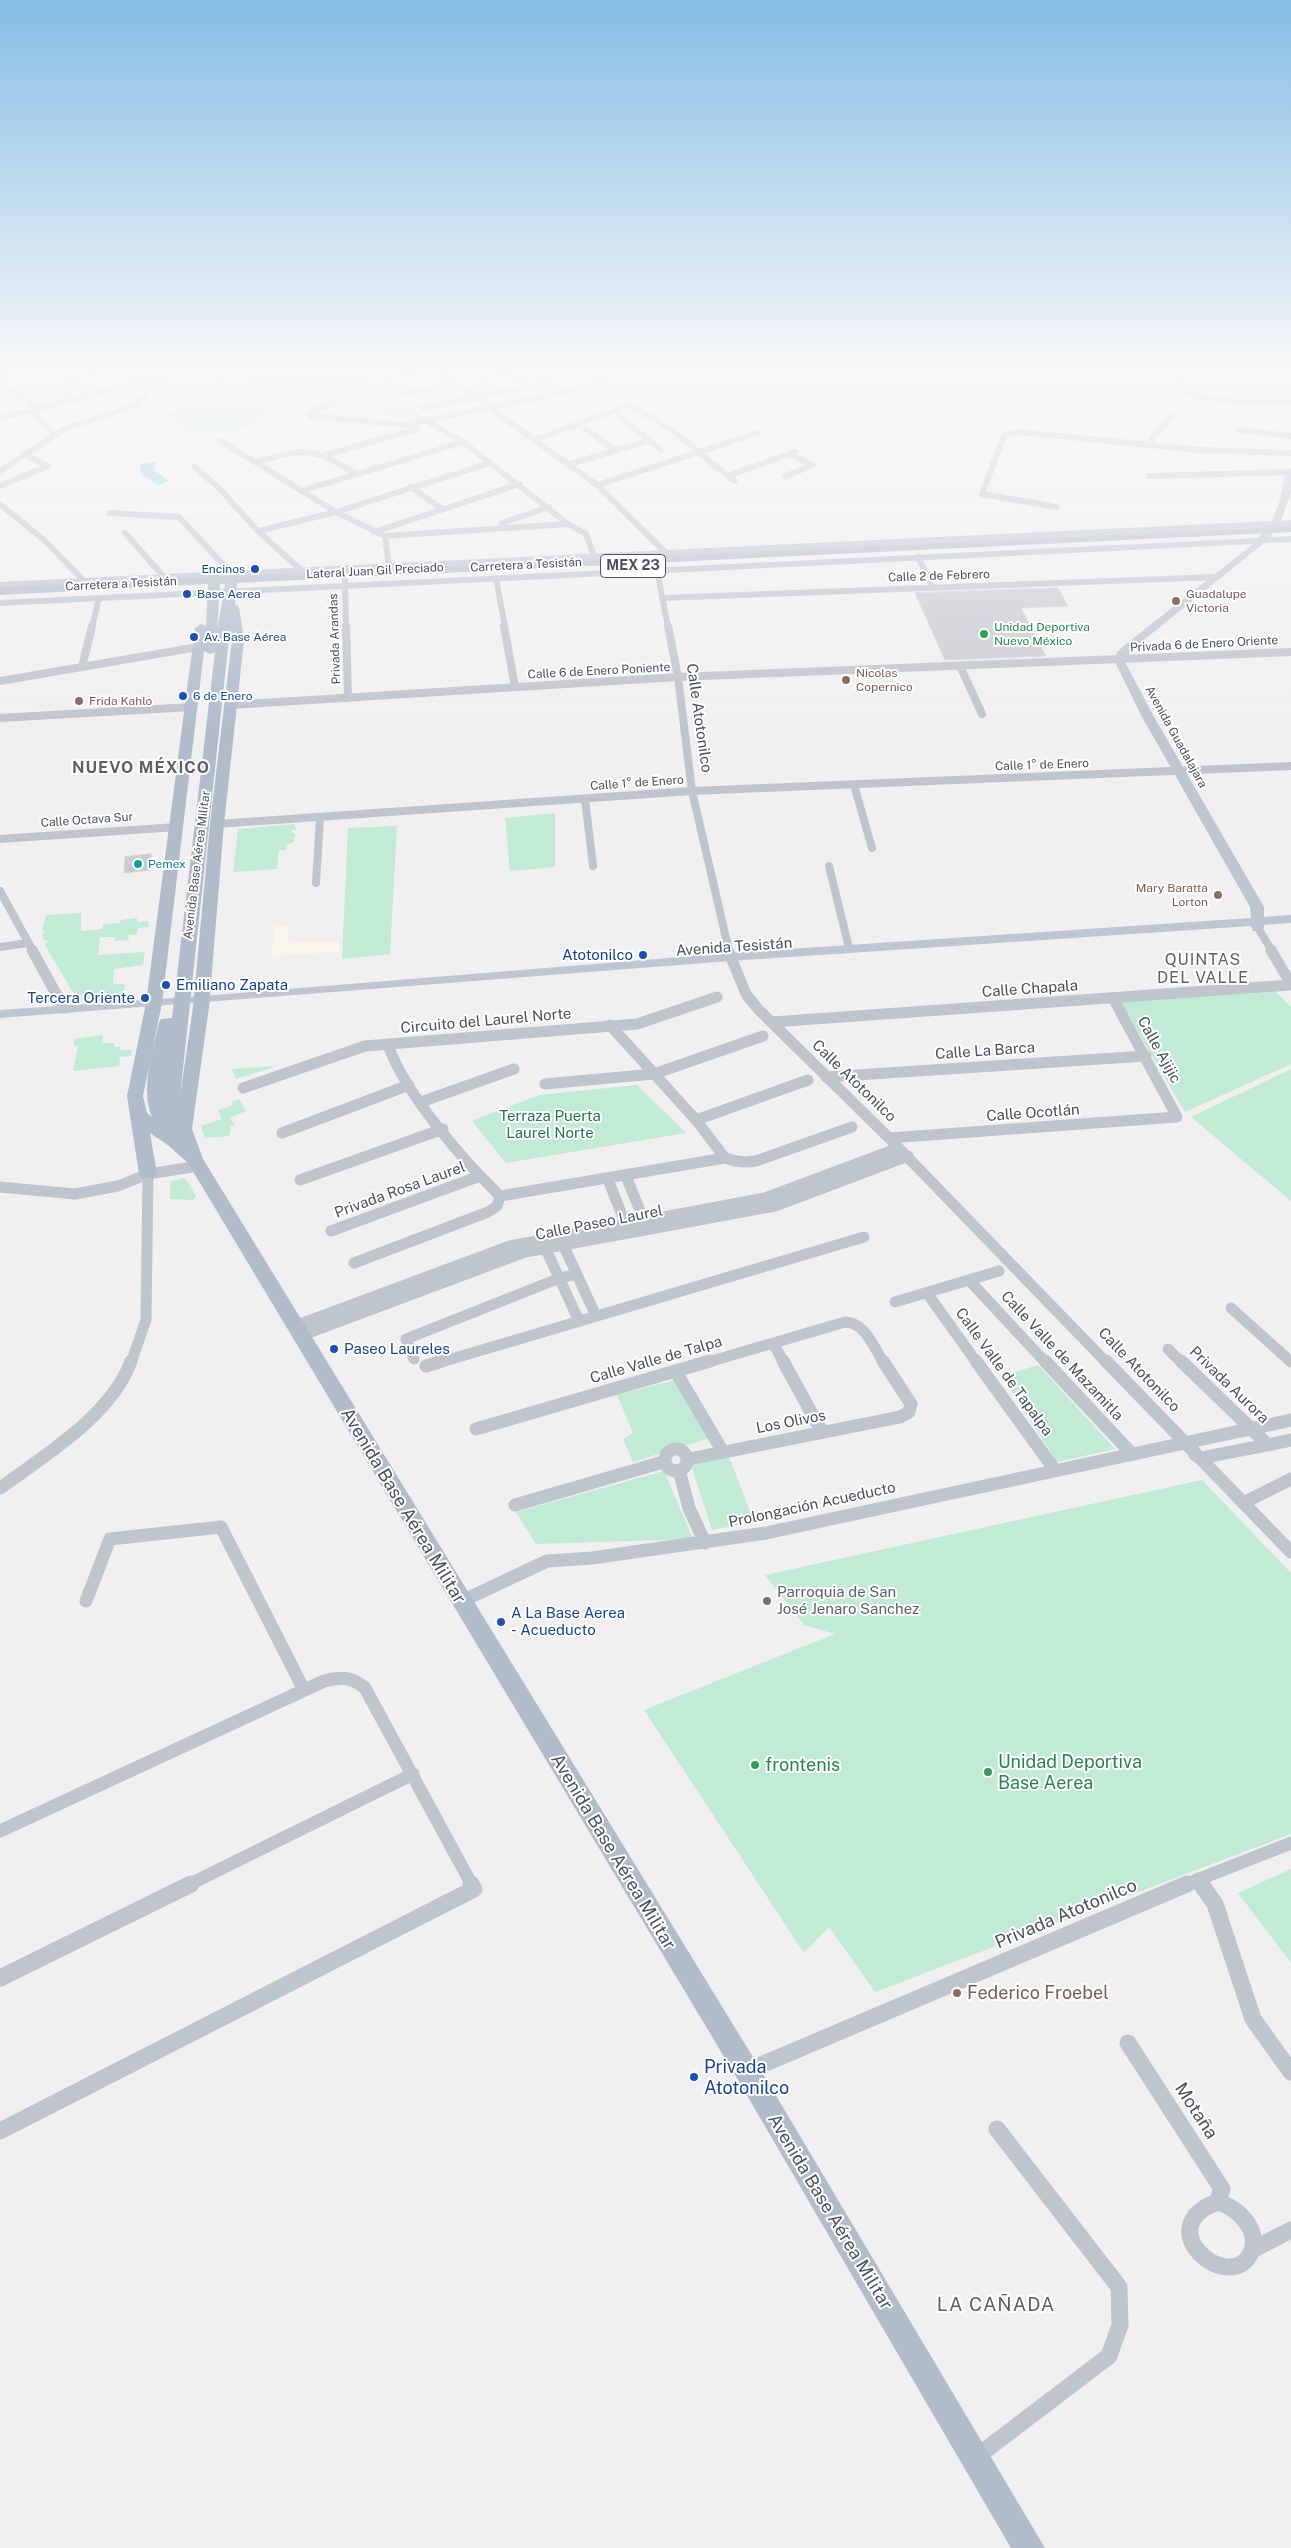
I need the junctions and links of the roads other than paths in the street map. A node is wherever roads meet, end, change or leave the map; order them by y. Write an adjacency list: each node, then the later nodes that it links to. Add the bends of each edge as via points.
1 (222, 491): 18 (street)
2 (301, 491): 14 (street)
3 (399, 491): 14 (street)
4 (417, 491): 13 (street)
5 (498, 491): 13 (street)
6 (529, 491): 12 (street)
7 (604, 491): 24 (street)
8 (983, 491): 11 (street, via 982,494)
9 (1287, 491): 19 (main road)
10 (0, 504): 34 (street, via 59,552)
11 (1057, 506)
12 (549, 507): 16 (street); 17 (street)
13 (442, 509): 20 (street)
14 (336, 512): 18 (street); 20 (street)
15 (110, 513): 37 (street, via 178,518)
16 (568, 524): 17 (street); 25 (street, via 586,534)
17 (489, 528): 22 (street)
18 (258, 531): 29 (street)
19 (1278, 531): 23 (main road, Lateral Juan Gil Preciado); 24 (main road, Lateral Juan Gil Preciado); 26 (main road, Lateral Juan Gil Preciado); 27 (main road, Carretera a Tesistán / MEX 23); 32 (street); 37 (main road, Carretera a Tesistán / MEX 23)
20 (374, 532): 22 (street)
21 (125, 533): 31 (street)
22 (385, 536): 28 (street)
23 (1291, 539)
24 (665, 552): 25 (main road, Lateral Juan Gil Preciado)
25 (594, 556): 28 (main road, Lateral Juan Gil Preciado)
26 (918, 557): 27 (main road, Lateral Juan Gil Preciado); 39 (street)
27 (746, 563): 30 (main road, Lateral Juan Gil Preciado); 35 (main road, Carretera a Tesistán / MEX 23)
28 (389, 566): 29 (main road, Lateral Juan Gil Preciado)
29 (301, 570): 37 (main road, Lateral Juan Gil Preciado)
30 (657, 570): 33 (main road, Lateral Juan Gil Preciado); 42 (street, Calle Atotonilco)
31 (164, 577): 34 (main road); 38 (main road)
32 (1216, 577): 39 (street, Calle 2 de Febrero); 46 (street, via 1130,646)
33 (496, 578): 35 (main road, Lateral Juan Gil Preciado); 51 (street)
34 (83, 580): 36 (main road)
35 (345, 583): 37 (main road, Carretera a Tesistán / MEX 23); 52 (street, Privada Arandas)
36 (1, 585): 38 (main road, Carretera a Tesistán / MEX 23)
37 (231, 586): 38 (main road, Carretera a Tesistán / MEX 23); 53 (main road, Avenida Base Aérea Militar, via 238,640); 81 (main road, Avenida Base Aérea Militar)
38 (213, 587): 40 (main road, Carretera a Tesistán / MEX 23); 41 (main road); 44 (main road, Avenida Base Aérea Militar); 81 (main road, Avenida Base Aérea Militar)
39 (933, 588): 42 (street, Calle 2 de Febrero)
40 (0, 596)
41 (99, 598): 43 (main road); 48 (street)
42 (662, 598): 49 (street, Calle Atotonilco)
43 (0, 603)
44 (198, 647): 48 (street); 54 (main road, Avenida Base Aérea Militar)
45 (1291, 652): 46 (street, Privada 6 de Enero Oriente)
46 (1119, 660): 47 (street, Calle 6 de Enero Poniente); 58 (street, Avenida Guadalajara)
47 (960, 666): 49 (street, Calle 6 de Enero Poniente); 55 (street)
48 (82, 667): 50 (street)
49 (678, 677): 51 (street, Calle 6 de Enero Poniente); 60 (street, Calle Atotonilco)
50 (0, 681)
51 (515, 687): 52 (street, Calle 6 de Enero Poniente)
52 (348, 698): 53 (street, Calle 6 de Enero Poniente)
53 (231, 705): 63 (main road, Avenida Base Aérea Militar)
54 (192, 707): 56 (street); 64 (main road, Avenida Base Aérea Militar)
55 (982, 714)
56 (0, 718)
57 (1291, 766): 58 (street, Calle 1° de Enero)
58 (1179, 772): 59 (street, Calle 1° de Enero); 72 (street, Avenida Guadalajara, via 1257,907)
59 (854, 785): 60 (street, Calle 1° de Enero); 66 (street)
60 (692, 791): 61 (street, Calle 1° de Enero); 77 (street, Calle Atotonilco)
61 (585, 799): 62 (street, Calle 1° de Enero); 67 (street)
62 (320, 817): 63 (street, Calle 1° de Enero); 69 (street)
63 (217, 824): 82 (main road, Avenida Base Aérea Militar)
64 (177, 827): 65 (street, Calle Octava Sur); 83 (main road, Avenida Base Aérea Militar)
65 (0, 839)
66 (872, 848)
67 (593, 866)
68 (829, 866): 76 (street)
69 (316, 883)
70 (0, 891): 74 (street)
71 (1291, 919): 72 (main road, Avenida Tesistán)
72 (1257, 924): 73 (main road, Avenida Tesistán); 76 (main road, Avenida Tesistán); 77 (main road, Avenida Tesistán); 78 (street, Avenida Guadalajara)
73 (1291, 927)
74 (28, 943): 75 (street); 84 (street)
75 (0, 948)
76 (849, 948): 77 (main road, Avenida Tesistán)
77 (731, 960): 82 (main road, Avenida Tesistán); 86 (street, Calle Atotonilco, via 746,994)
78 (1291, 984): 80 (street, Calle Chapala)
79 (717, 997): 87 (street, Circuito del Laurel Norte, via 637,1024)
80 (1113, 998): 86 (street, Calle Chapala); 90 (street, Calle Ajijic)
81 (175, 1004): 82 (main road, Avenida Tesistán); 83 (main road, Avenida Tesistán); 102 (main road, Avenida Base Aérea Militar, via 171,1096); 107 (main road, Avenida Base Aérea Militar, via 155,1092 158,1110)
82 (201, 1004): 102 (main road, Avenida Base Aérea Militar)
83 (149, 1005): 84 (main road, Avenida Tesistán); 99 (main road, Avenida Base Aérea Militar, via 135,1096)
84 (64, 1008): 85 (main road, Avenida Tesistán)
85 (0, 1014)
86 (772, 1022): 93 (street, Calle Atotonilco)
87 (610, 1025): 89 (street, Circuito del Laurel Norte); 92 (street)
88 (763, 1036): 92 (street)
89 (388, 1045): 96 (street, Circuito del Laurel Norte, via 391,1059); 97 (street, via 365,1046)
90 (1146, 1056): 93 (street, Calle La Barca); 100 (street, Calle Ajijic)
91 (514, 1069): 98 (street)
92 (654, 1074): 95 (street); 101 (street)
93 (826, 1077): 106 (street, Calle Atotonilco)
94 (808, 1080): 101 (street)
95 (545, 1084)
96 (409, 1085): 98 (street, Circuito del Laurel Norte); 105 (street)
97 (243, 1088)
98 (421, 1102): 104 (street, Circuito del Laurel Norte)
99 (139, 1115): 107 (main road, Avenida Base Aérea Militar); 111 (main road)
100 (1177, 1118): 106 (street, Calle Ocotlán)
101 (696, 1120): 109 (street)
102 (184, 1127): 110 (main road, Avenida Base Aérea Militar)
103 (852, 1127): 109 (street, via 756,1161 739,1163)
104 (443, 1129): 112 (street, Circuito del Laurel Norte); 115 (street)
105 (282, 1133)
106 (890, 1138): 108 (street, Calle Atotonilco)
107 (174, 1143): 110 (main road, Avenida Base Aérea Militar)
108 (904, 1152): 118 (street, Calle Paseo Laurel, via 775,1206); 147 (street, Calle Atotonilco)
109 (725, 1158): 113 (street)
110 (196, 1163): 111 (street); 134 (main road, Avenida Base Aérea Militar)
111 (148, 1174): 116 (street, via 118,1186 75,1194); 157 (street, via 146,1320 130,1365 116,1390 76,1433)
112 (480, 1176): 117 (street, Circuito del Laurel Norte); 120 (street, Privada Rosa Laurel)
113 (626, 1176): 114 (street); 118 (street)
114 (608, 1179): 117 (street); 119 (street)
115 (300, 1180)
116 (0, 1187)
117 (500, 1196): 124 (street, via 497,1206 488,1212)
118 (646, 1225): 119 (street, Calle Paseo Laurel)
119 (627, 1228): 122 (street, Calle Paseo Laurel)
120 (330, 1232)
121 (864, 1237): 132 (street)
122 (561, 1240): 123 (street, Calle Paseo Laurel); 126 (street)
123 (543, 1243): 127 (street); 134 (street, Calle Paseo Laurel, via 515,1256)
124 (354, 1263)
125 (999, 1271): 128 (street)
126 (577, 1274): 127 (street); 132 (street)
127 (560, 1278): 133 (street); 137 (street, via 406,1339)
128 (969, 1280): 129 (street); 150 (street, Calle Valle de Mazamitla)
129 (927, 1292): 130 (street); 155 (street, Calle Valle de Tapalpa)
130 (895, 1302)
131 (1230, 1308): 138 (street)
132 (596, 1316): 133 (street)
133 (579, 1321): 139 (street)
134 (298, 1331): 163 (main road, Avenida Base Aérea Militar)
135 (773, 1343): 140 (street, Calle Valle de Talpa); 141 (street, Calle Valle de Talpa, via 845,1322 860,1326 911,1404 909,1412); 145 (street)
136 (1168, 1350): 144 (street, Privada Aurora)
137 (414, 1359)
138 (1291, 1362)
139 (426, 1366)
140 (676, 1372): 143 (street, Calle Valle de Talpa); 149 (street)
141 (900, 1417): 145 (street, Los Olivos)
142 (1291, 1420): 144 (street, Prolongación Acueducto)
143 (476, 1429)
144 (1251, 1429): 147 (street, Prolongación Acueducto); 148 (street, Privada Aurora)
145 (822, 1432): 149 (street, Los Olivos)
146 (1291, 1440): 148 (street)
147 (1181, 1444): 150 (street, Prolongación Acueducto); 151 (street, Calle Atotonilco)
148 (1268, 1445): 151 (street)
149 (724, 1452): 152 (street, Los Olivos)
150 (1132, 1454): 155 (street, Prolongación Acueducto)
151 (1201, 1458): 158 (street, Calle Atotonilco)
152 (689, 1459): 153 (street, via 682,1452 671,1451); 154 (street, via 688,1464)
153 (663, 1462): 154 (street, via 668,1469); 159 (street)
154 (679, 1470): 160 (street, via 682,1490)
155 (1055, 1470): 160 (street, Prolongación Acueducto, via 775,1531)
156 (1291, 1479): 158 (street)
157 (0, 1488)
158 (1243, 1503): 161 (street, Calle Atotonilco)
159 (515, 1504)
160 (705, 1543): 163 (street, Prolongación Acueducto, via 592,1558 547,1560)
161 (1291, 1552)
162 (86, 1601): 164 (street, via 110,1539 221,1527)
163 (460, 1602): 171 (main road, Avenida Base Aérea Militar)
164 (304, 1690): 165 (street, via 340,1676 355,1678 365,1688); 166 (street)
165 (412, 1774): 169 (street); 173 (street, via 474,1890)
166 (0, 1831)
167 (1291, 1843): 168 (street, Privada Atotonilco)
168 (1198, 1878): 171 (street, Privada Atotonilco); 172 (street, via 1215,1904 1253,2019)
169 (0, 1978)
170 (1128, 2043): 175 (street, Motaña, via 1222,2189)
171 (747, 2072): 178 (main road, Avenida Base Aérea Militar)
172 (1291, 2072)
173 (1, 2129)
174 (997, 2129): 178 (street, via 1119,2287 1120,2325 1109,2356)
175 (1217, 2202): 177 (street, via 1232,2207 1245,2218 1252,2234); 177 (street, via 1203,2204 1193,2213 1189,2228 1192,2244 1203,2258 1217,2267 1232,2268 1245,2262)
176 (1291, 2230): 177 (street)
177 (1252, 2250)
178 (975, 2458): 179 (main road, Avenida Base Aérea Militar)
179 (1029, 2548)

